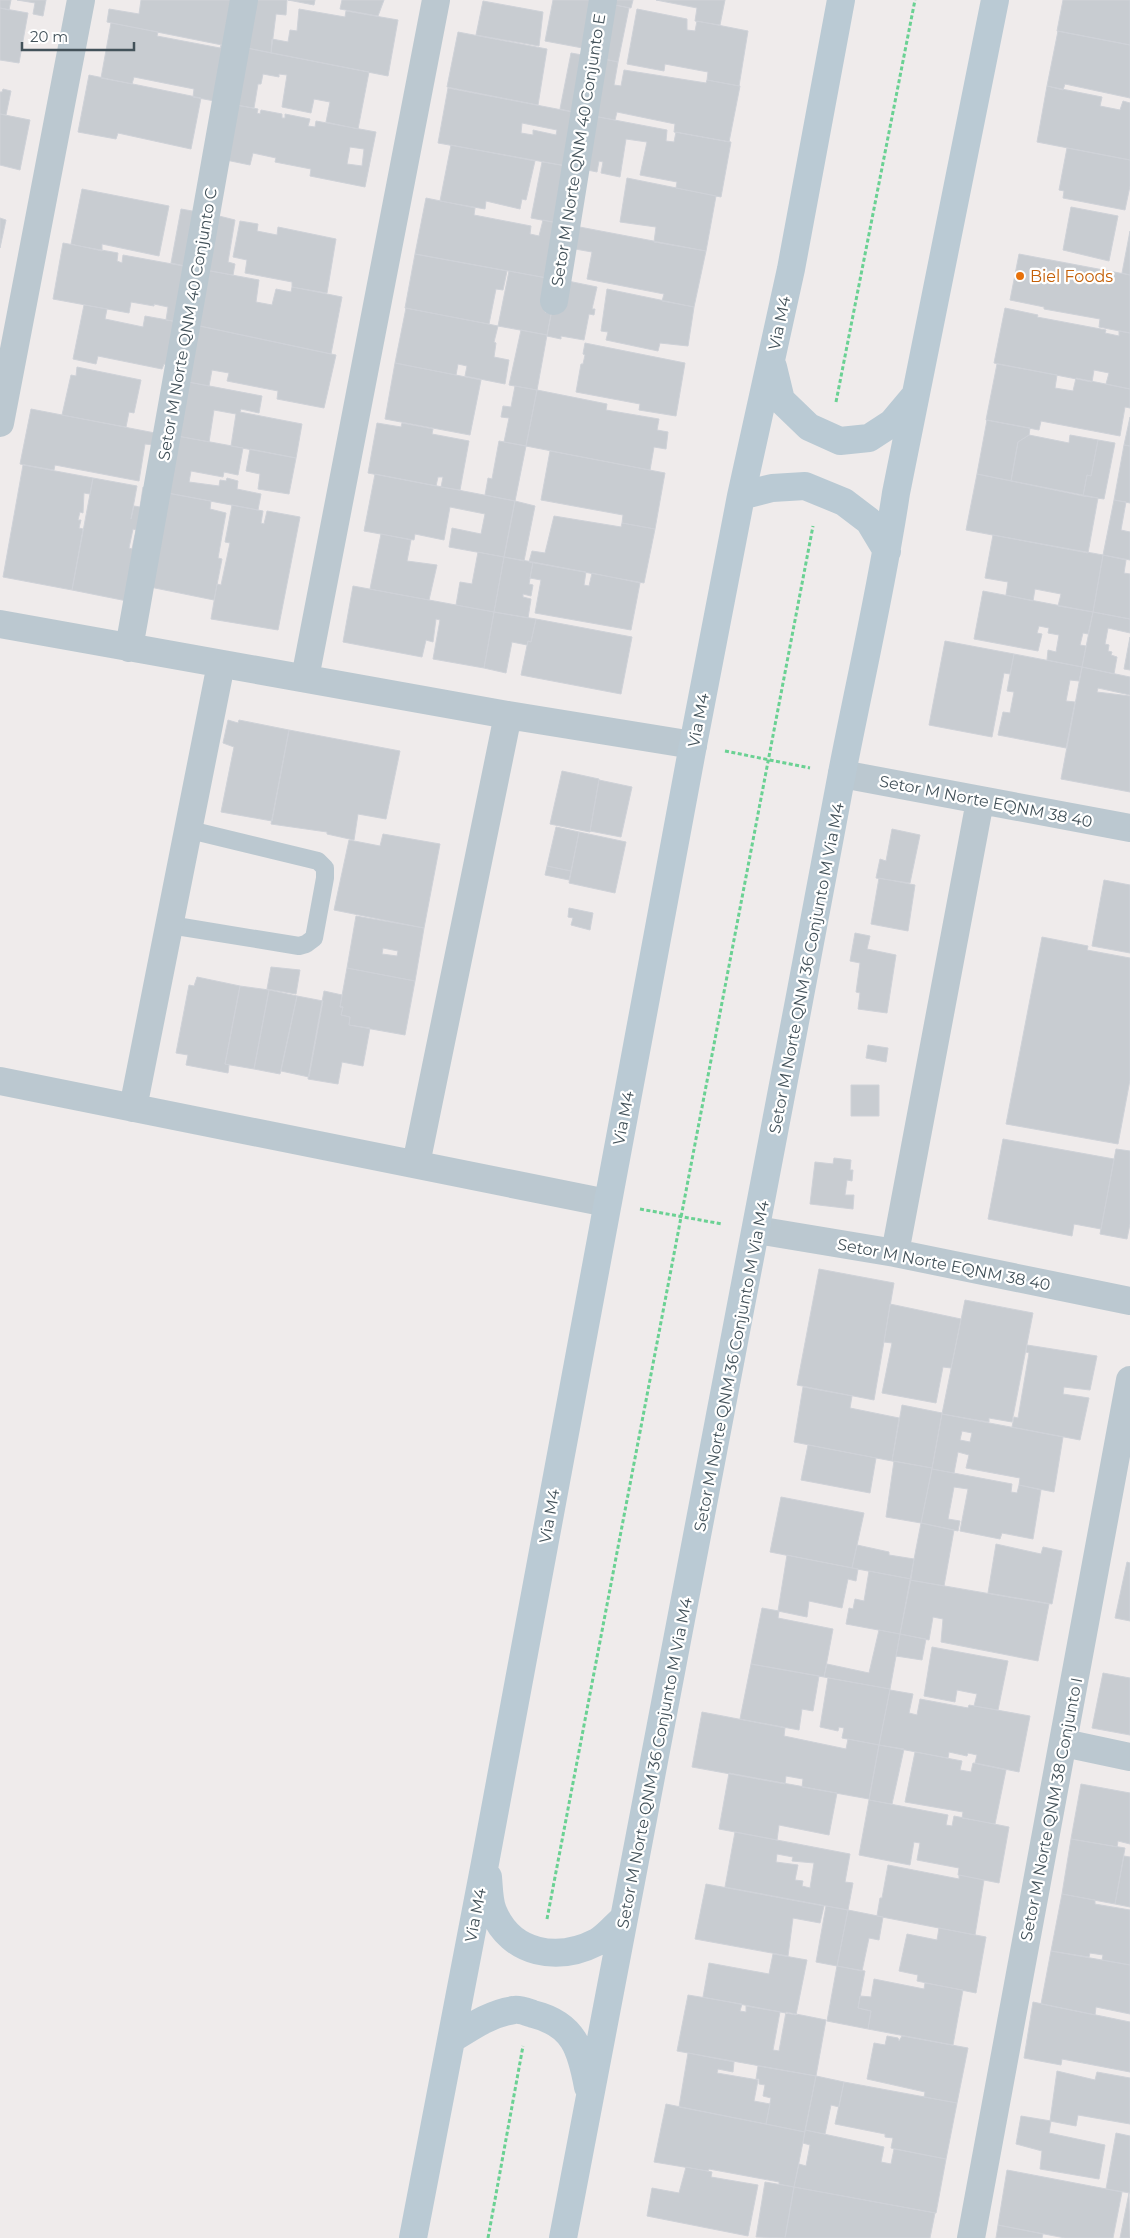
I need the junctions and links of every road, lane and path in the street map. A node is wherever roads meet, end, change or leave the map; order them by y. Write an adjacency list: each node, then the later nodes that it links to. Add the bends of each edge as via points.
1 (81, 0): 11 (street)
2 (244, 0): 17 (street, Setor M Norte QNM 40 Conjunto C)
3 (436, 0): 19 (street)
4 (603, 0): 8 (street, Setor M Norte QNM 40 Conjunto E)
5 (841, 0): 9 (main road, Via M4)
6 (914, 0): 12 (path)
7 (995, 0): 10 (main road)
8 (554, 301)
9 (771, 360): 12 (main road, via 781,400 809,427); 14 (main road, Via M4)
10 (914, 396): 12 (main road, via 892,423 869,438 840,441); 15 (main road, Setor M Norte QNM 36 Conjunto M Via M4)
11 (0, 423)
12 (830, 436)
13 (819, 492): 14 (main road, via 805,486 772,488); 15 (main road, via 844,502 868,521); 22 (path)
14 (741, 496): 21 (main road, Via M4)
15 (887, 551): 23 (main road, Setor M Norte QNM 36 Conjunto M Via M4)
16 (0, 624): 17 (street)
17 (130, 648): 18 (street)
18 (221, 664): 19 (street); 26 (street)
19 (305, 678): 20 (street)
20 (508, 715): 21 (street); 30 (street)
21 (693, 745): 22 (path); 31 (main road, Via M4)
22 (769, 760): 23 (path); 32 (path)
23 (842, 774): 24 (street, Setor M Norte EQNM 38 40); 33 (main road, Setor M Norte QNM 36 Conjunto M Via M4)
24 (980, 801): 25 (street, Setor M Norte EQNM 38 40); 34 (street)
25 (1130, 828)
26 (190, 830): 27 (street); 27 (lane, via 318,861 325,868 325,878 314,938 299,946)
27 (170, 924): 29 (street)
28 (0, 1081): 29 (street)
29 (133, 1108): 30 (street)
30 (416, 1164): 31 (street)
31 (608, 1203): 32 (path); 39 (main road, Via M4)
32 (681, 1216): 33 (path); 41 (path)
33 (756, 1230): 34 (street, Setor M Norte EQNM 38 40); 40 (main road, Setor M Norte QNM 36 Conjunto M Via M4)
34 (895, 1253): 35 (street, Setor M Norte EQNM 38 40)
35 (1130, 1302)
36 (1130, 1380): 37 (street, Setor M Norte QNM 38 Conjunto I)
37 (1064, 1743): 38 (street); 48 (street, Setor M Norte QNM 38 Conjunto I)
38 (1130, 1757)
39 (485, 1863): 41 (main road, via 493,1911 509,1935 530,1950); 43 (main road, Via M4)
40 (622, 1919): 41 (main road, via 599,1941 576,1951); 44 (main road, Setor M Norte QNM 36 Conjunto M Via M4)
41 (541, 1951)
42 (529, 2013): 43 (main road, via 516,2009 485,2018); 44 (main road, via 547,2017 572,2034 584,2061); 46 (path)
43 (452, 2039): 45 (main road, Via M4)
44 (590, 2101): 47 (main road, Setor M Norte QNM 36 Conjunto M Via M4)
45 (413, 2238)
46 (488, 2238)
47 (563, 2238)
48 (971, 2238)

